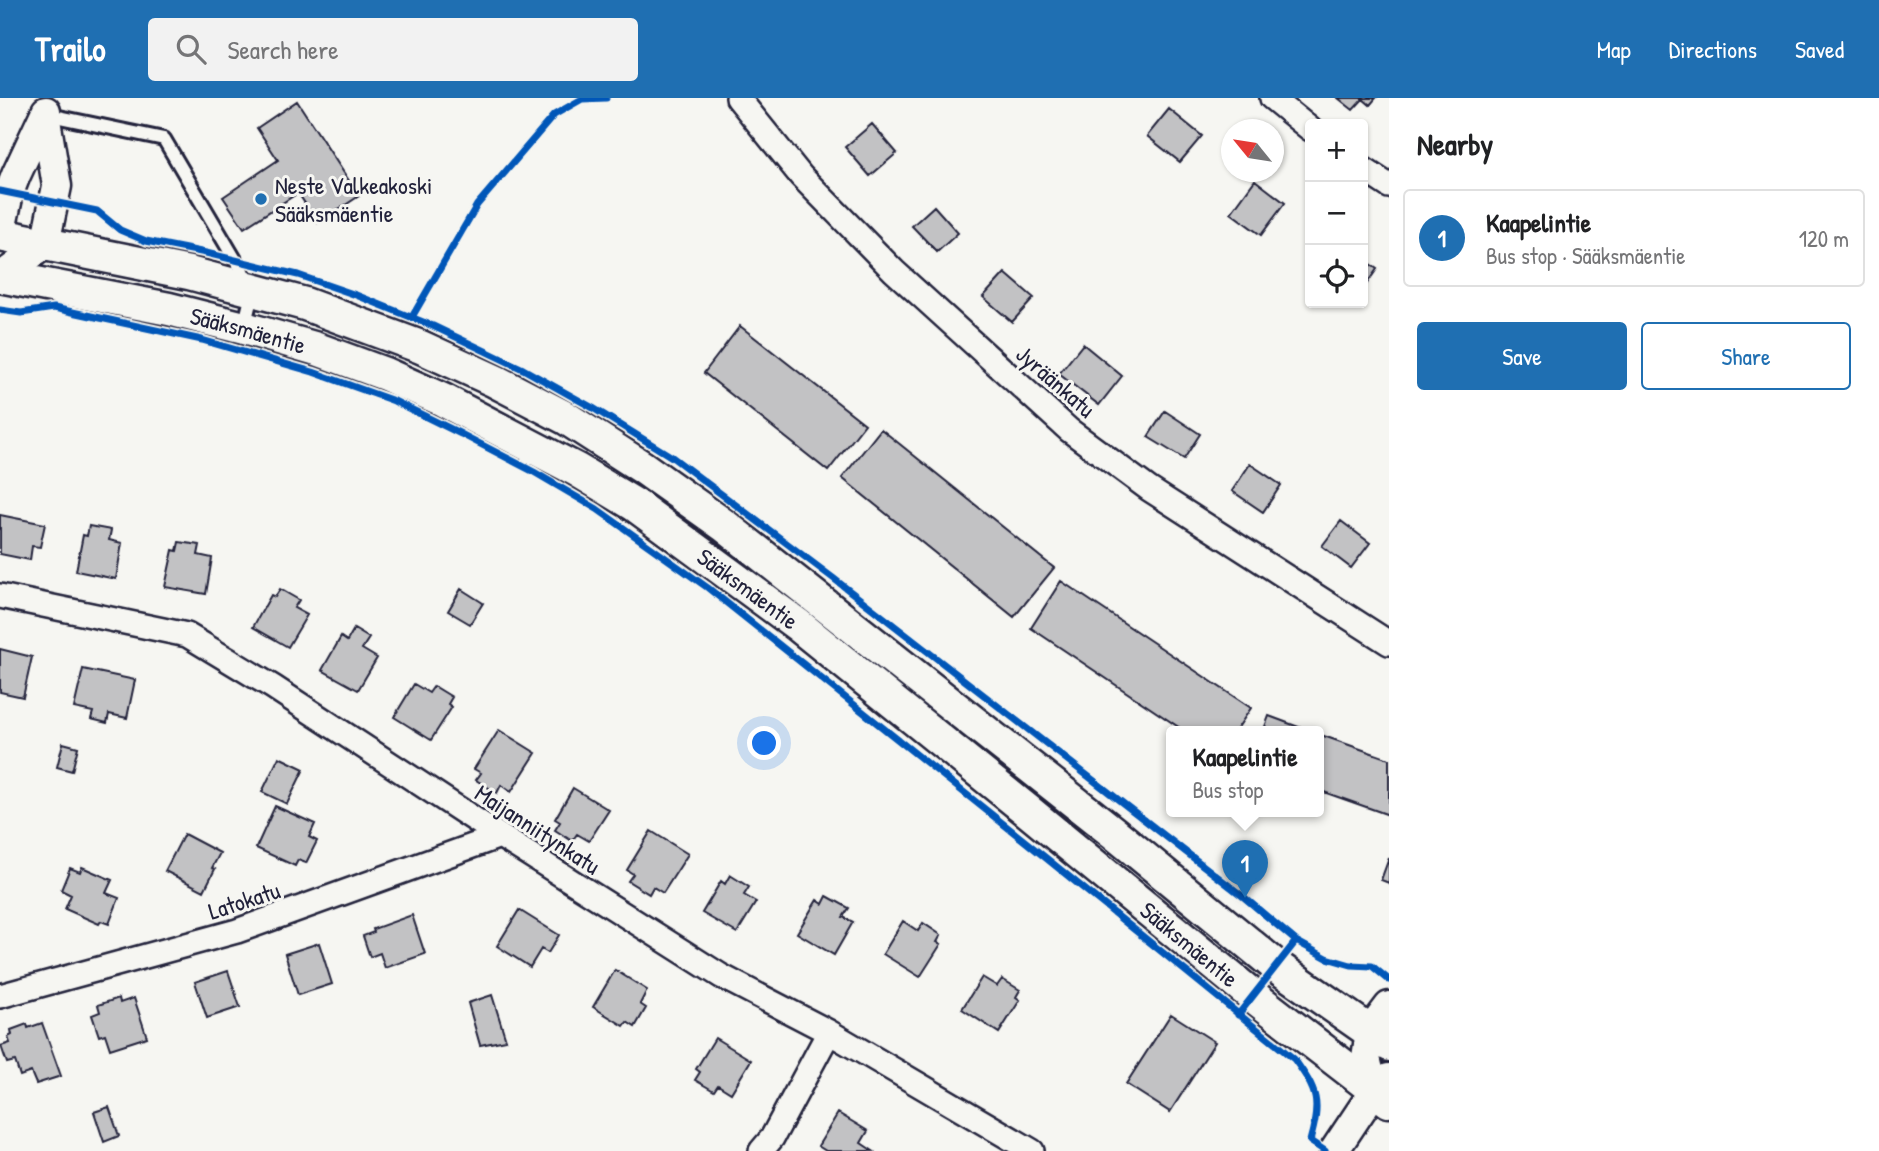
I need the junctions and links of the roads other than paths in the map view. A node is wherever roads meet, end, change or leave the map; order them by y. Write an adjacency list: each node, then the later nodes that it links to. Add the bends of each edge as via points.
1 (738, 98): 13 (street, Jyräänkatu, via 801,176 894,271 1069,430 1149,489)
2 (1272, 98): 4 (street)
3 (47, 106): 7 (street, via 9,193); 8 (street, via 57,186); 10 (lane, via 163,139)
4 (1305, 125)
5 (1368, 172): 6 (street)
6 (1389, 186)
7 (0, 236): 8 (main road, Sääksmäentie); 9 (street)
8 (45, 244): 9 (street); 10 (main road, Sääksmäentie)
9 (0, 278): 11 (main road, Sääksmäentie, via 169,309)
10 (253, 290): 11 (lane); 18 (main road, Sääksmäentie, via 421,347 566,418 642,467 736,534 1276,965)
11 (244, 328): 19 (main road, Sääksmäentie, via 317,349 443,400 635,505 798,625 1253,996)
12 (0, 596): 14 (street, Maijanniitynkatu, via 187,635)
13 (1389, 643)
14 (499, 836): 15 (street, Latokatu, via 237,932); 17 (street, Maijanniitynkatu, via 721,976)
15 (0, 996)
16 (1389, 1006): 18 (street)
17 (829, 1032): 20 (street); 21 (street, Maijanniitynkatu)
18 (1380, 1038): 19 (street, via 1366,1058)
19 (1384, 1090): 22 (street)
20 (761, 1151)
21 (1032, 1151)
22 (1334, 1151)

